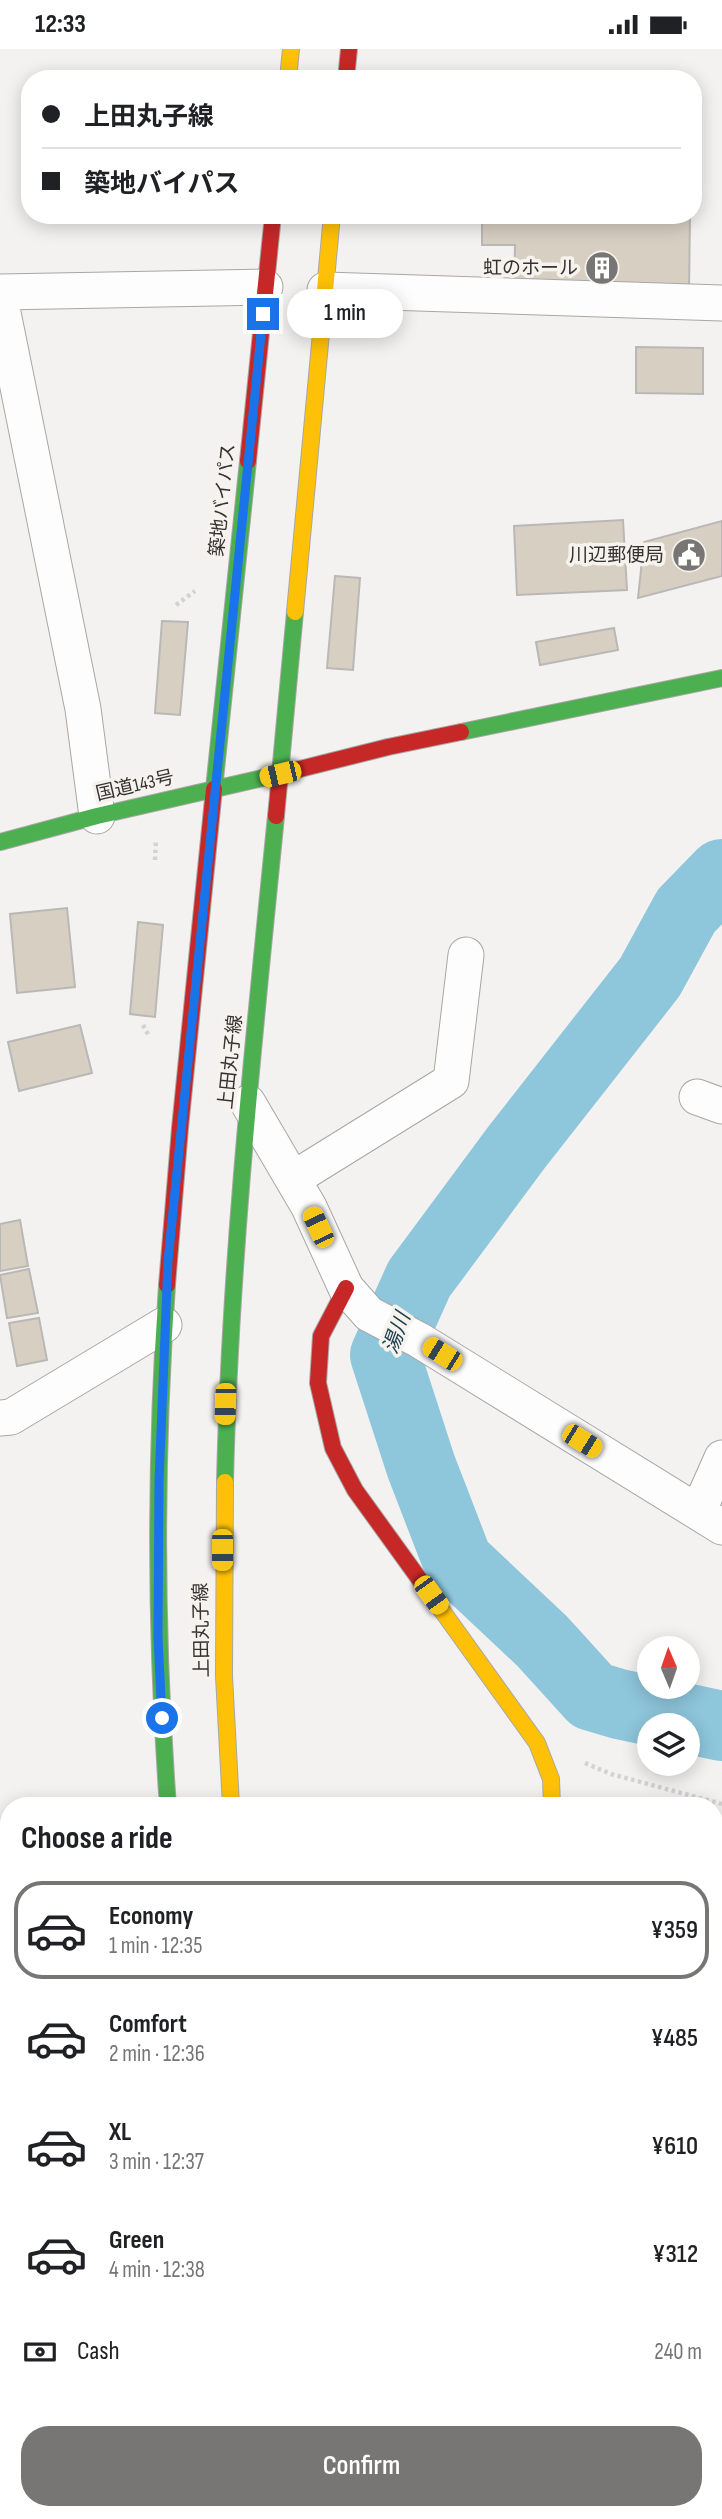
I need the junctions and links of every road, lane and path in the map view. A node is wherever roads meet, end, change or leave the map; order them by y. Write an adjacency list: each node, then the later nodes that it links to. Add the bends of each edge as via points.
1 (291, 49): 3 (main road)
2 (349, 49): 4 (main road)
3 (289, 70)
4 (347, 70)
5 (272, 224): 7 (main road, 築地バイパス)
6 (331, 224): 8 (main road)
7 (265, 287): 9 (street); 14 (main road, 築地バイパス)
8 (324, 290): 11 (street); 13 (main road)
9 (0, 292)
10 (0, 298): 15 (street, via 83,709)
11 (722, 303)
12 (722, 678): 13 (main road)
13 (280, 774): 14 (main road, 国道143号); 18 (main road, 上田丸子線)
14 (214, 789): 15 (main road, 国道143号); 21 (main road)
15 (97, 816): 16 (main road, 国道143号)
16 (0, 842)
17 (466, 955): 19 (street, via 451,1081)
18 (248, 1103): 19 (street); 27 (main road, 上田丸子線, via 232,1288 223,1475 224,1668)
19 (293, 1179): 20 (street)
20 (346, 1288): 24 (street, via 369,1314 419,1340); 25 (main road, via 321,1336 318,1383 333,1448 355,1490)
21 (164, 1325): 22 (street, via 10,1417); 26 (main road, via 158,1638)
22 (0, 1418)
23 (722, 1458): 24 (street)
24 (710, 1520)
25 (537, 1743): 28 (main road, via 551,1779); 29 (path, via 611,1774)
26 (167, 1797)
27 (231, 1797)
28 (552, 1797)
29 (696, 1797)

